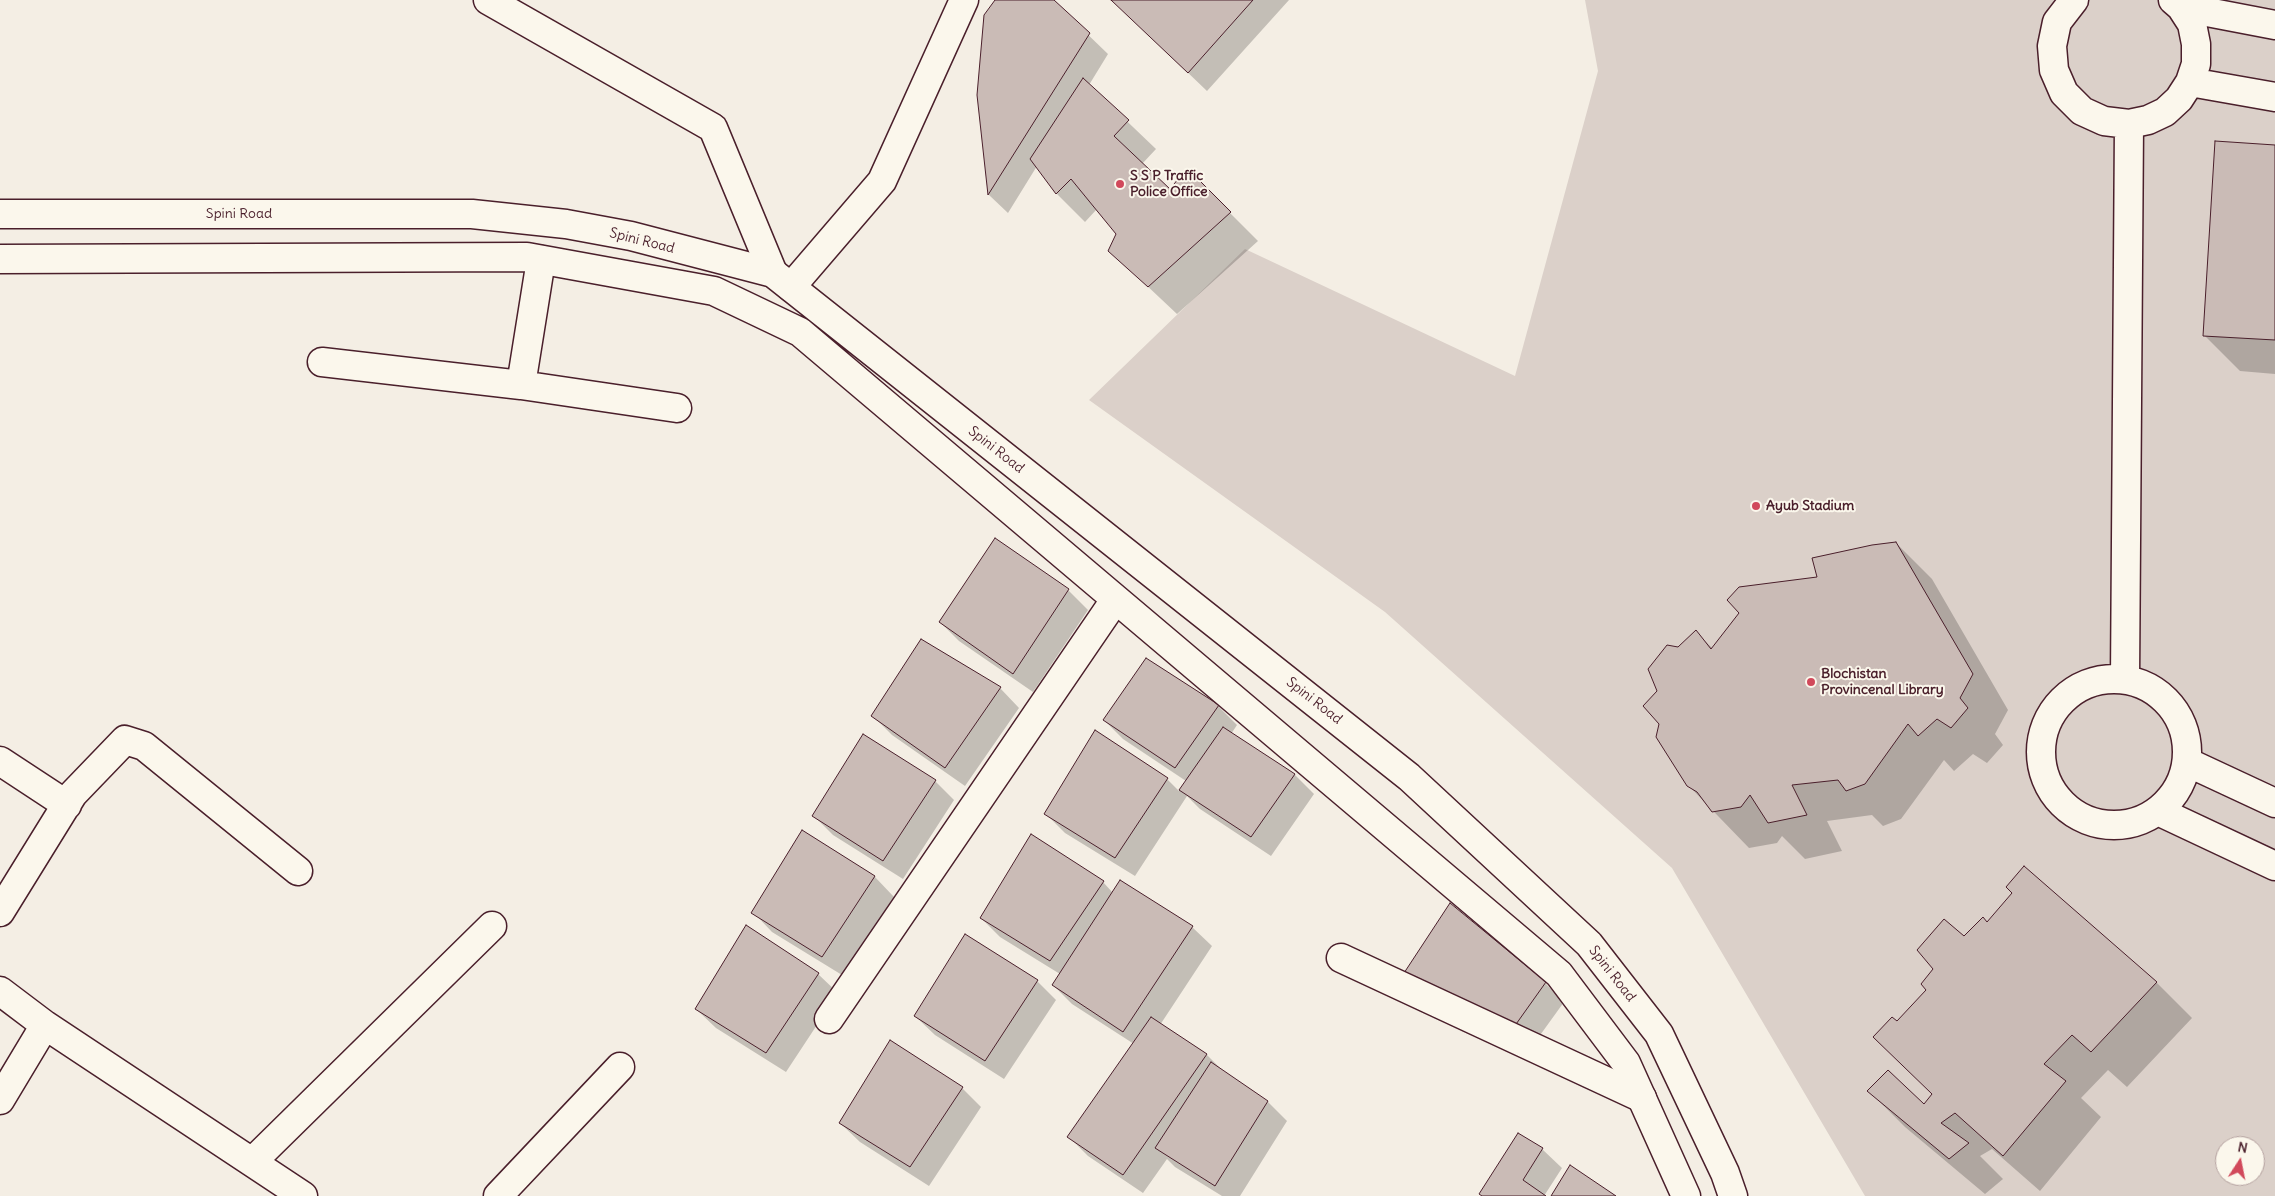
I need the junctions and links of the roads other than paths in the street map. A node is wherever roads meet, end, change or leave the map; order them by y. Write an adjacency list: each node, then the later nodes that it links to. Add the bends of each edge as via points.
1 (488, 0): 12 (main road, via 714,128)
2 (964, 0): 12 (main road, via 882,181)
3 (2074, 0): 8 (main road, via 2057,22 2052,46 2054,70 2064,93 2082,111 2104,121)
4 (2177, 3): 5 (main road); 6 (main road, via 2192,24 2196,44 2196,64)
5 (2275, 25)
6 (2190, 82): 7 (main road); 8 (main road, via 2180,99 2165,112)
7 (2275, 98)
8 (2129, 124): 17 (main road)
9 (0, 214): 12 (main road, Spini Road, via 472,214 566,224 631,236)
10 (0, 259): 11 (main road, via 527,257)
11 (541, 260): 14 (main road); 16 (main road, via 714,291 800,332)
12 (782, 280): 38 (main road, Spini Road, via 1409,777 1589,944 1659,1034 1726,1173)
13 (322, 362): 14 (main road)
14 (521, 385): 15 (main road)
15 (678, 408)
16 (1116, 600): 29 (main road); 32 (main road, via 1559,974 1626,1063)
17 (2125, 679): 19 (main road, via 2147,686 2166,699 2180,718 2187,740); 22 (main road, via 2101,679 2078,687 2059,702 2046,722 2040,746 2042,769 2052,792 2068,809 2089,821 2112,825 2137,822)
18 (0, 761): 21 (main road)
19 (2187, 762): 20 (main road); 22 (main road, via 2182,781 2172,798)
20 (2275, 803)
21 (67, 805): 24 (main road, via 73,794 125,740 144,746); 25 (main road)
22 (2158, 811): 23 (main road)
23 (2275, 866)
24 (298, 872)
25 (0, 912)
26 (492, 926): 34 (main road)
27 (1341, 958): 32 (main road)
28 (0, 992): 30 (main road)
29 (829, 1018)
30 (45, 1024): 33 (main road); 34 (main road)
31 (620, 1067): 36 (main road)
32 (1642, 1098): 37 (main road)
33 (0, 1100)
34 (252, 1162): 35 (main road)
35 (303, 1196)
36 (498, 1196)
37 (1686, 1196)
38 (1733, 1196)

